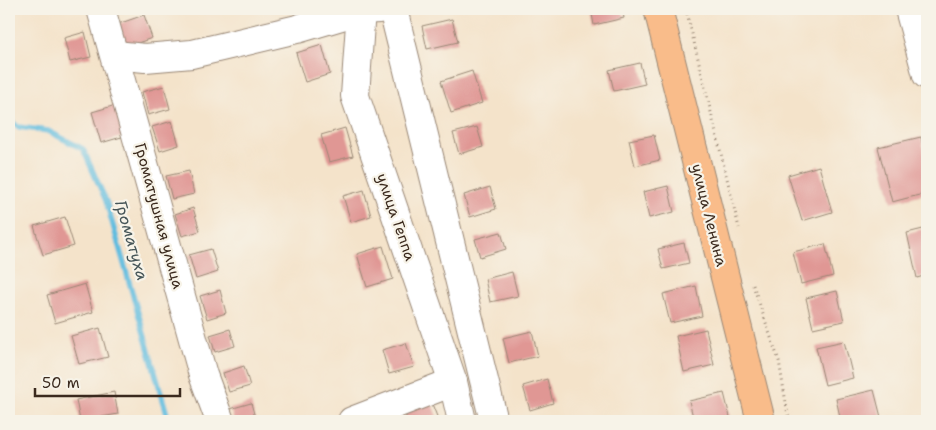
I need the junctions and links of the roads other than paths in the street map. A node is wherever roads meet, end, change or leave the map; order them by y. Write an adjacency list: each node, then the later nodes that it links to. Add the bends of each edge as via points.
1 (101, 9): 7 (street, Громатушная улица)
2 (361, 9): 3 (street); 7 (street, via 297,29 192,54 145,58); 9 (street, улица Геппа, via 355,96)
3 (393, 9): 4 (street); 13 (street)
4 (400, 9)
5 (658, 9): 14 (main road, улица Ленина)
6 (909, 9): 8 (street)
7 (115, 55): 10 (street, Громатушная улица, via 203,375)
8 (927, 76)
9 (453, 382): 11 (street); 12 (street, улица Геппа)
10 (220, 421)
11 (352, 421)
12 (462, 421)
13 (494, 421)
14 (761, 421)

